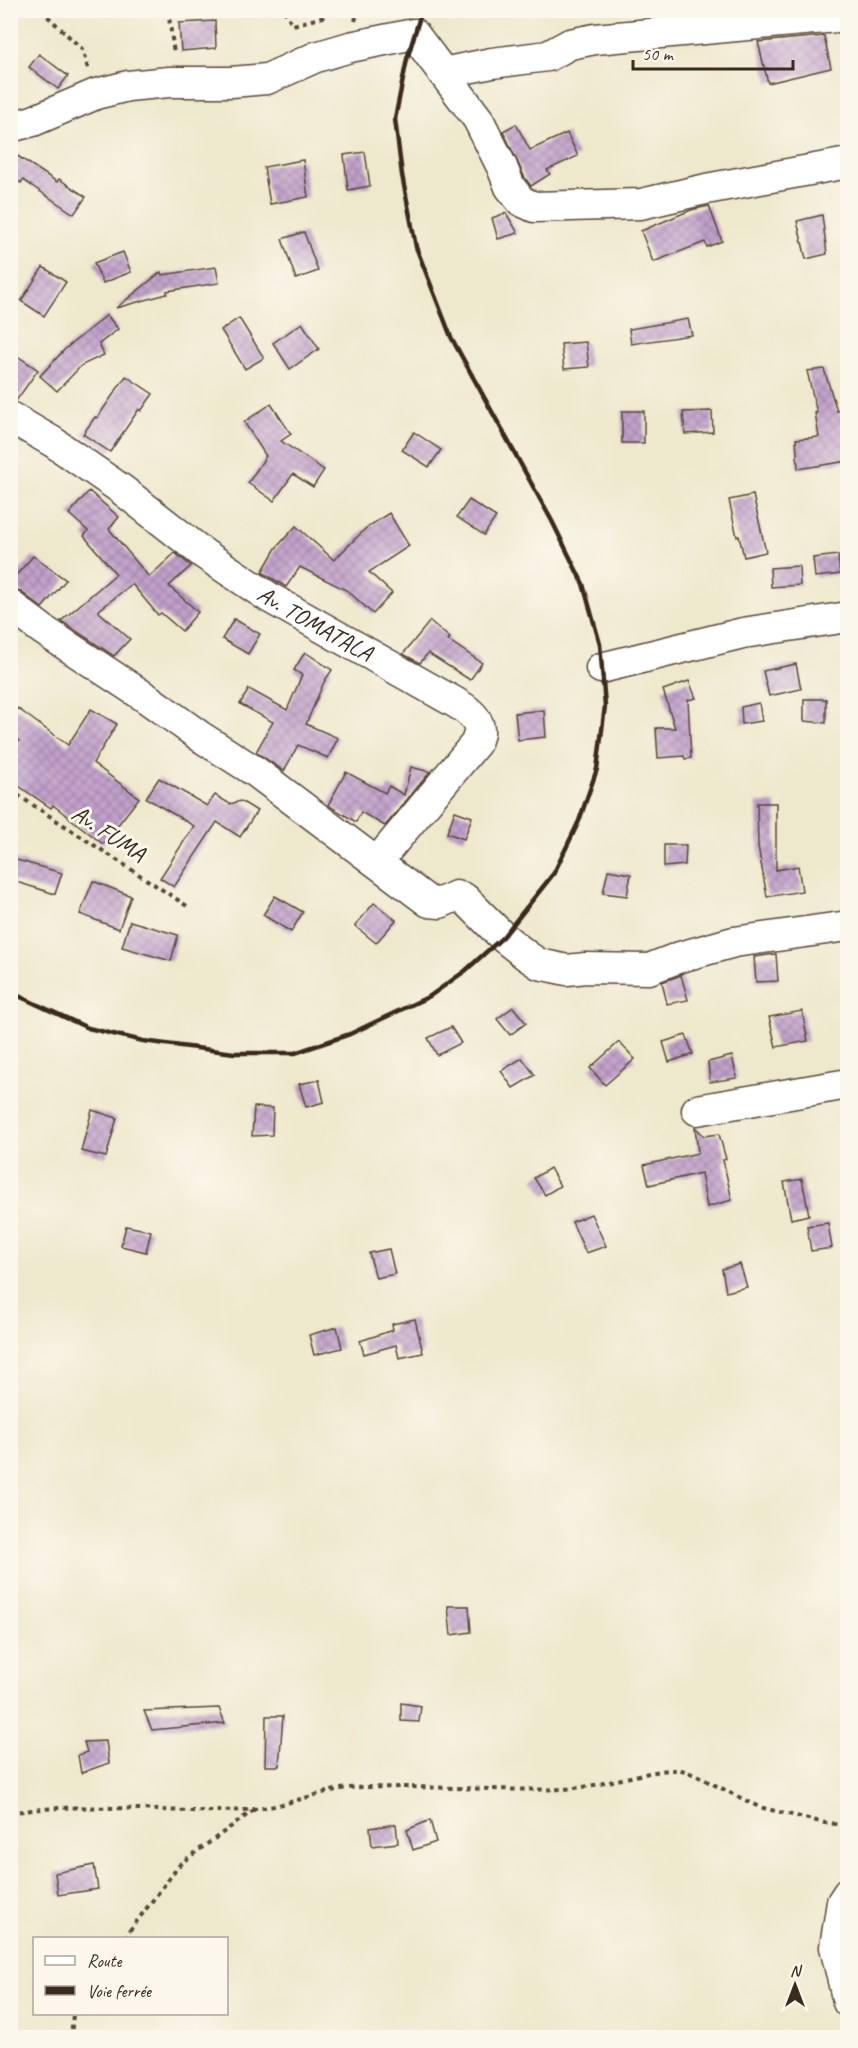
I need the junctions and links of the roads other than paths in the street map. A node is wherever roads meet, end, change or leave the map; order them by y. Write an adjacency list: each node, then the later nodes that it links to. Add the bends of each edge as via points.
1 (848, 16): 2 (street, via 595,39 570,44 548,56)
2 (443, 73): 3 (street, via 414,34 316,57 267,79 128,86); 4 (street, via 478,119 510,187 521,201 534,207 641,204)
3 (10, 127)
4 (848, 163)
5 (10, 417): 9 (street, Av. TOMATALA, via 121,489 204,554 270,598 440,693 477,721 480,730 476,743)
6 (10, 604): 9 (street, via 256,772)
7 (848, 617): 8 (street, via 743,633)
8 (602, 668)
9 (377, 862): 10 (street, via 429,902 464,898 527,956 539,964 567,970 649,969 734,942)
10 (848, 926)
11 (848, 1084): 12 (street)
12 (697, 1110)
13 (848, 1893): 14 (street, via 842,1902 835,1947)
14 (848, 2002)

